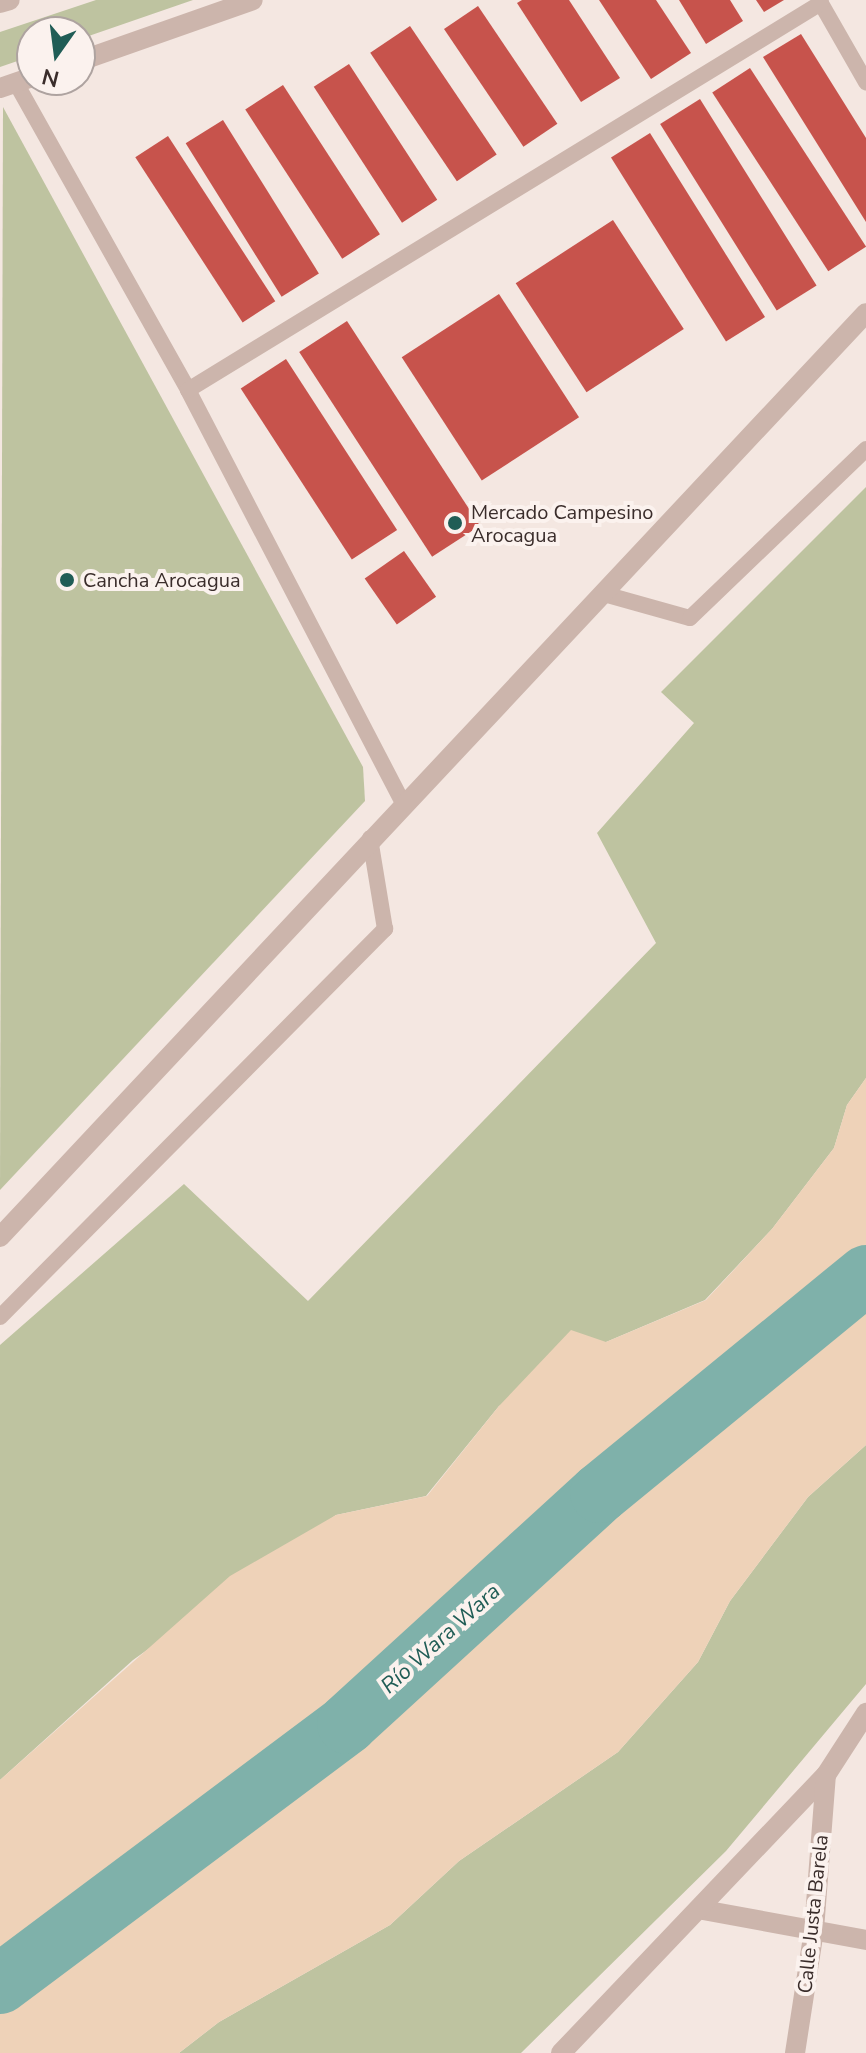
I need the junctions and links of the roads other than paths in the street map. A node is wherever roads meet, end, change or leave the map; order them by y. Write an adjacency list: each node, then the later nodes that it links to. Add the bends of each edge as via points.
1 (10, 0): 4 (street)
2 (253, 0): 5 (street)
3 (820, 1): 6 (lane); 9 (lane)
4 (0, 3)
5 (96, 55)
6 (866, 82)
7 (23, 96): 9 (lane)
8 (866, 313): 11 (street)
9 (188, 390): 12 (lane)
10 (866, 449): 11 (lane, via 690,618)
11 (604, 594): 12 (street)
12 (403, 803): 13 (street)
13 (370, 838): 14 (street); 15 (lane, via 385,929)
14 (0, 1237)
15 (0, 1317)
16 (866, 1713): 17 (street)
17 (826, 1775): 18 (street); 19 (street, Calle Justa Barela)
18 (703, 1910): 19 (street); 21 (street)
19 (814, 1930): 20 (street); 22 (street, Calle Justa Barela)
20 (866, 1940)
21 (561, 2053)
22 (795, 2053)

